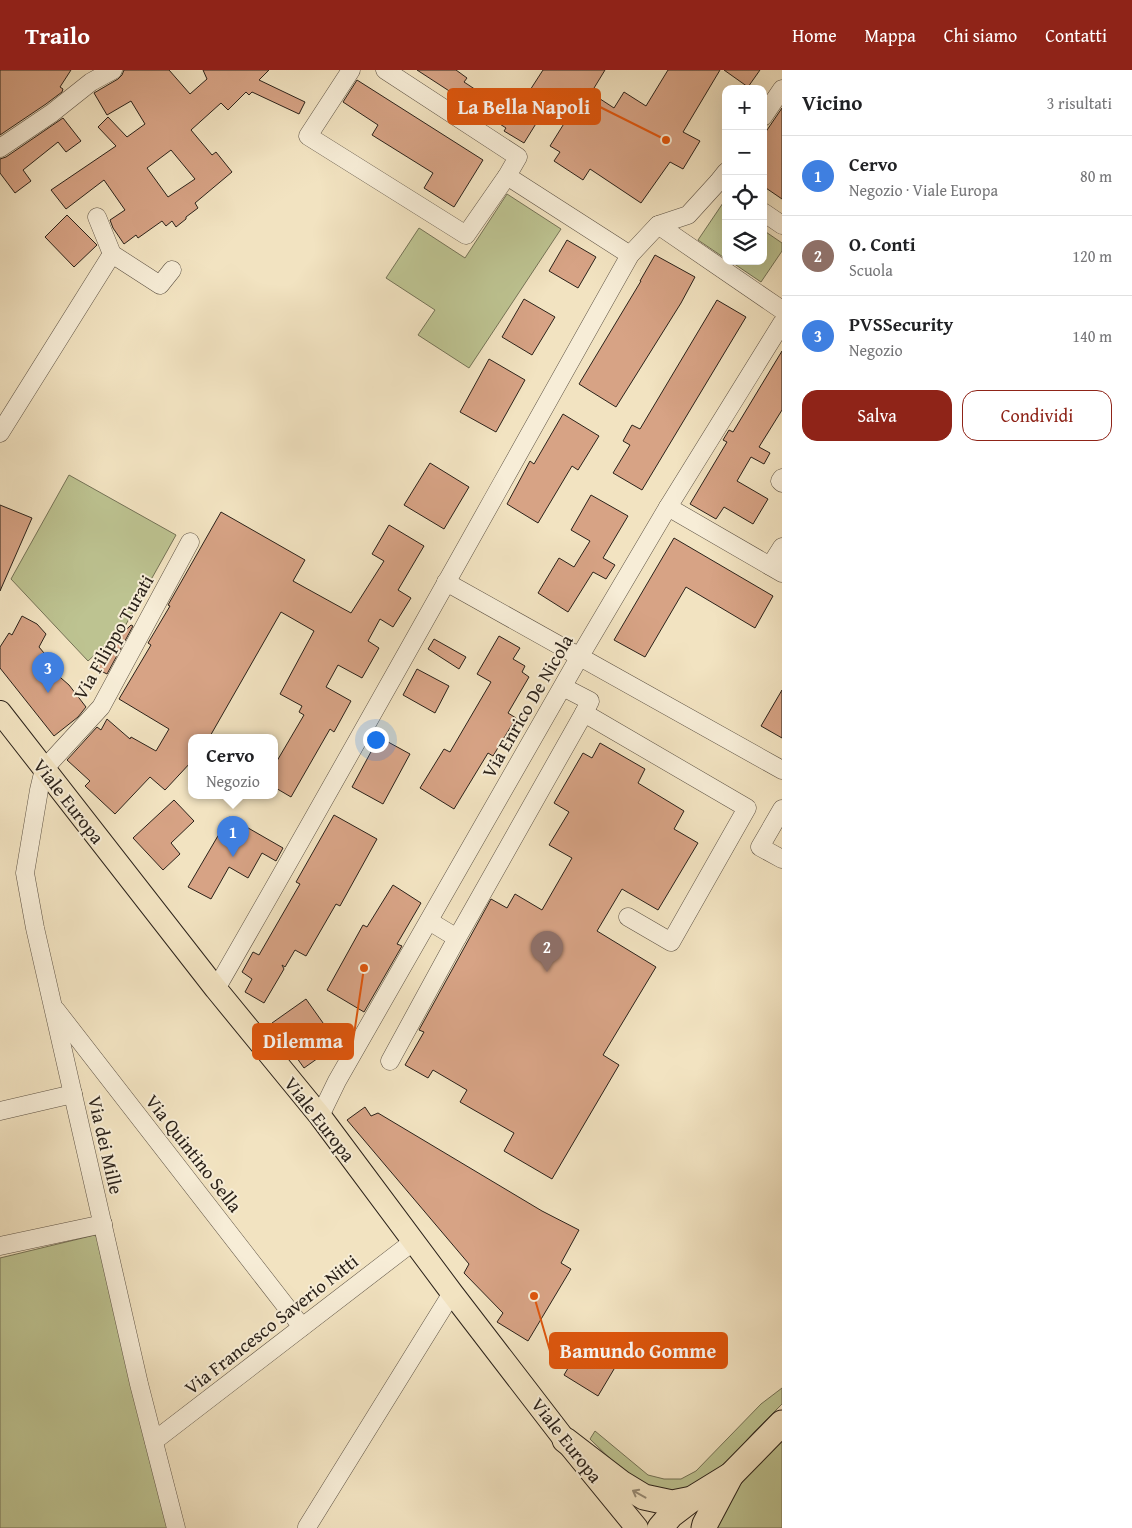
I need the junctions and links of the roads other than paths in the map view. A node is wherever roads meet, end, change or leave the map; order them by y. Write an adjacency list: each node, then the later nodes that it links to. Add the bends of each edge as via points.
1 (82, 70): 6 (street)
2 (113, 70): 6 (street)
3 (351, 70): 9 (street, via 308,136 466,235)
4 (385, 70): 9 (street, via 518,157)
5 (782, 90): 7 (street)
6 (79, 92): 8 (street)
7 (767, 111)
8 (0, 148)
9 (507, 176): 16 (street)
10 (722, 181): 14 (street, via 688,215)
11 (767, 215): 13 (street)
12 (97, 217): 15 (street)
13 (782, 224)
14 (658, 225): 16 (street); 18 (street)
15 (112, 254): 17 (street, via 160,285); 20 (street)
16 (630, 255): 27 (street)
17 (172, 270)
18 (782, 310)
19 (782, 323): 23 (street, Via Enrico De Nicola)
20 (0, 434)
21 (782, 478): 22 (street)
22 (782, 483)
23 (668, 507): 26 (street); 28 (street, Via Enrico De Nicola)
24 (190, 542): 32 (street, Via Filippo Turati, via 100,707)
25 (782, 547): 26 (street)
26 (776, 569)
27 (446, 582): 28 (street); 39 (street)
28 (580, 656): 29 (street, Via Enrico De Nicola); 33 (street)
29 (563, 687): 31 (street, via 590,701); 37 (street, Via Enrico De Nicola)
30 (0, 712): 32 (main road, Viale Europa)
31 (584, 714): 36 (street, via 747,808 671,942); 38 (street)
32 (44, 769): 39 (main road, Viale Europa); 40 (street, Via dei Mille, via 25,873)
33 (782, 770)
34 (782, 809): 35 (street, via 760,847)
35 (782, 860)
36 (628, 917)
37 (429, 920): 38 (street); 44 (street, Via Enrico De Nicola)
38 (457, 938): 41 (street)
39 (216, 989): 44 (main road, Viale Europa)
40 (52, 1005): 42 (street, Via dei Mille); 49 (street, Via Quintino Sella)
41 (390, 1061)
42 (73, 1094): 43 (street); 45 (street, Via dei Mille)
43 (0, 1111)
44 (320, 1116): 46 (main road, Viale Europa)
45 (103, 1224): 47 (street); 52 (street, Via dei Mille)
46 (414, 1241): 48 (main road, Viale Europa); 49 (street, Via Francesco Saverio Nitti)
47 (0, 1246)
48 (452, 1293): 51 (main road, Viale Europa); 55 (street)
49 (302, 1327): 52 (street, Via Francesco Saverio Nitti)
50 (782, 1423): 53 (highway)
51 (565, 1440): 54 (highway, one-way to 51, via 672,1503 644,1497); 58 (main road, Viale Europa)
52 (154, 1441): 57 (street, Via dei Mille)
53 (731, 1474): 54 (highway); 56 (highway)
54 (692, 1499): 59 (highway)
55 (307, 1527)
56 (703, 1527)
57 (176, 1528)
58 (637, 1528)
59 (660, 1528)

